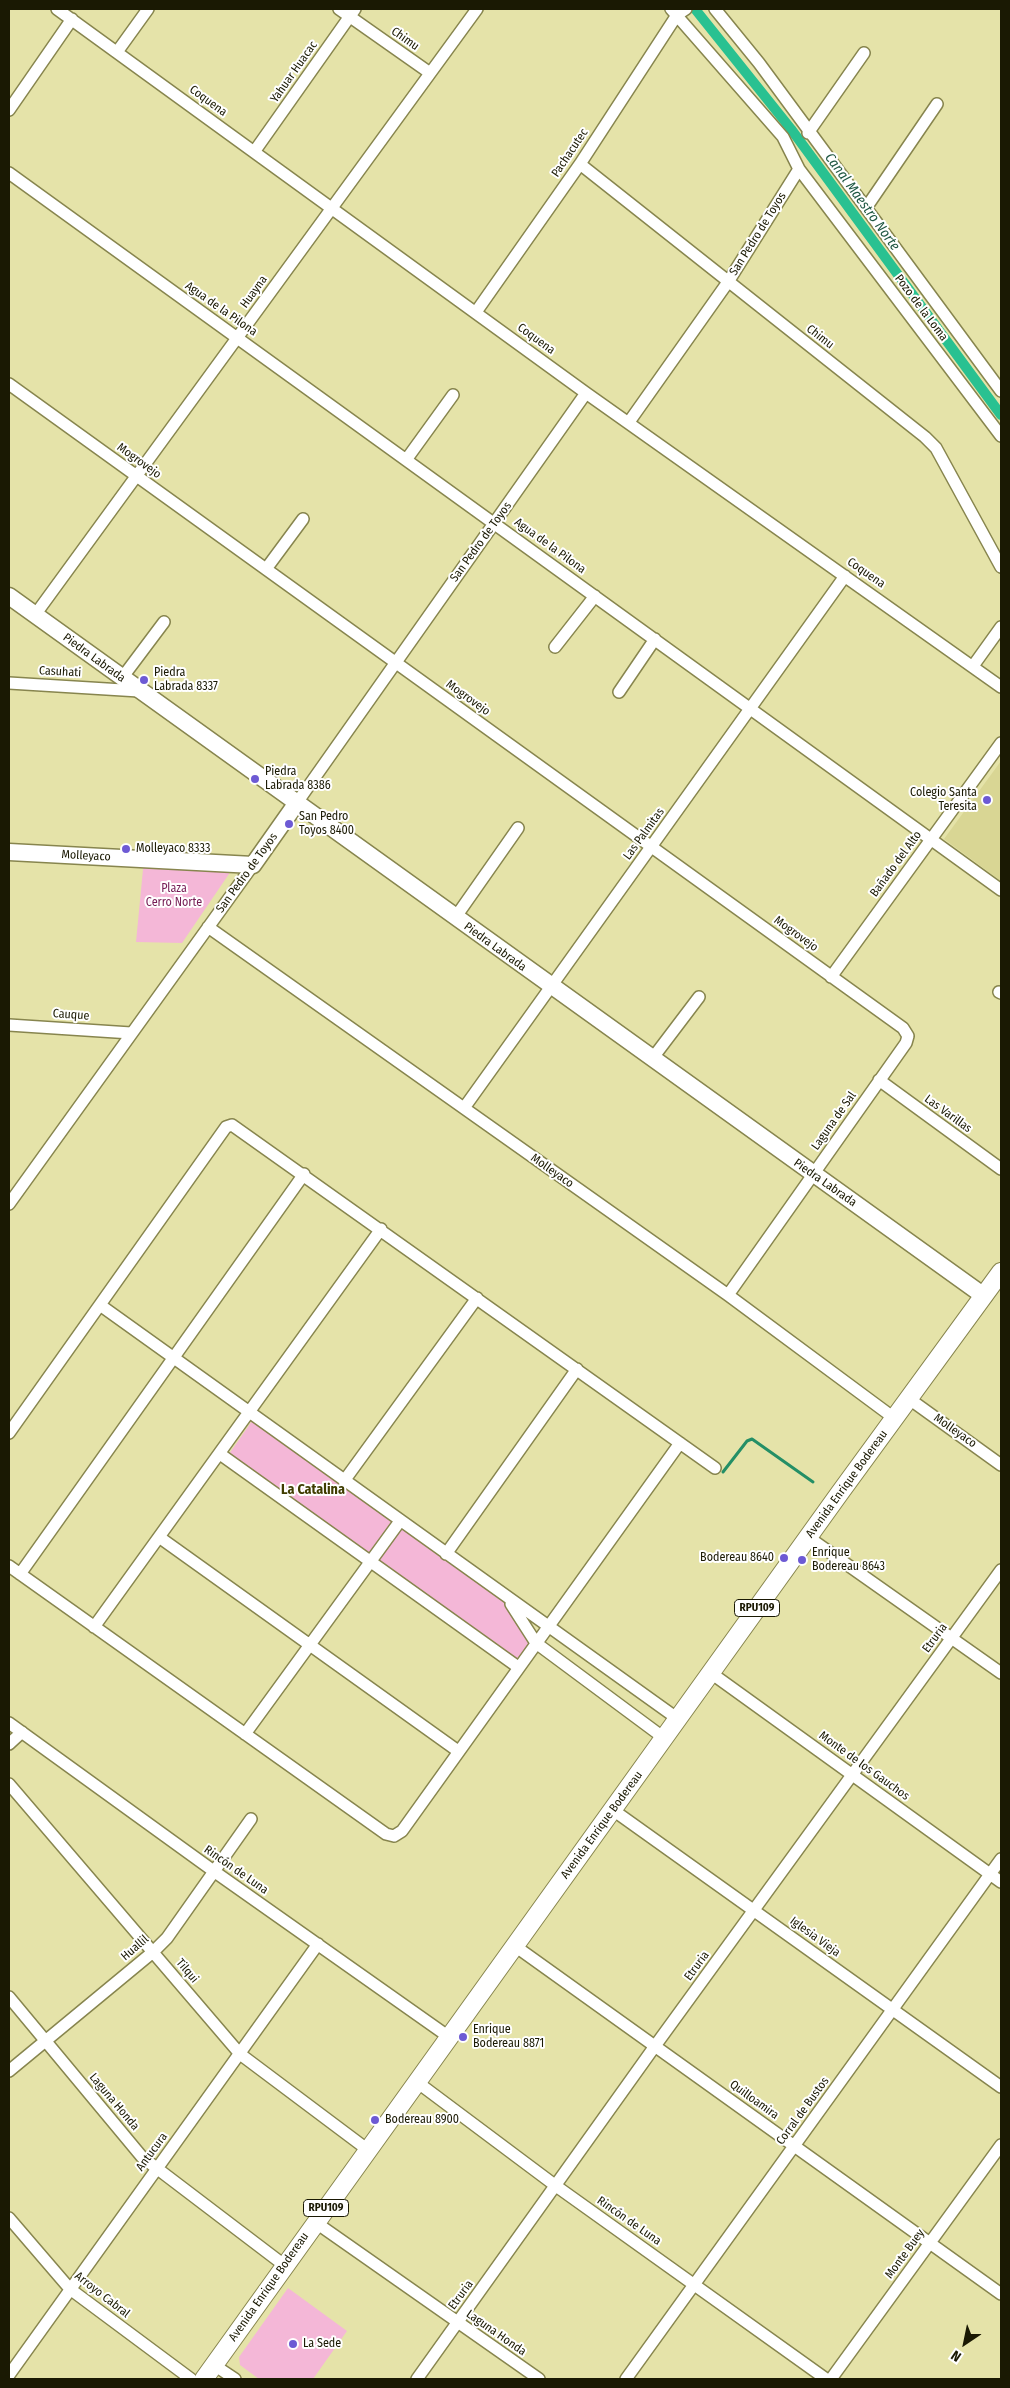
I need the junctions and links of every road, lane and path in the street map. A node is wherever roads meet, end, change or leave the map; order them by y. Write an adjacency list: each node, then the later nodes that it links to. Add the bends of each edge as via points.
1 (57, 9): 8 (street, Coquena)
2 (148, 9): 9 (street)
3 (339, 9): 7 (street, Chimu)
4 (477, 9): 11 (street, Huayna)
5 (715, 9): 14 (street, Pozo de la Loma, via 759,63)
6 (678, 11): 16 (street, Pachacutec); 17 (street, Pozo de la Loma, via 783,137)
7 (353, 12): 11 (street, Chimu); 15 (street, Yahuar Huacac)
8 (72, 20): 9 (street, Coquena); 13 (street)
9 (117, 52): 15 (street, Coquena)
10 (864, 53): 14 (street)
11 (430, 73): 19 (street, Huayna)
12 (937, 104): 20 (street)
13 (9, 110)
14 (808, 132): 20 (street, Pozo de la Loma)
15 (254, 152): 19 (street, Coquena)
16 (580, 164): 21 (street, Chimu); 22 (street, Pachacutec)
17 (799, 169): 21 (street, San Pedro de Toyos); 29 (street, Pozo de la Loma)
18 (9, 173): 23 (street, Agua de la Pilona)
19 (333, 208): 22 (street, Coquena); 23 (street, Huayna)
20 (866, 208): 25 (street, Pozo de la Loma)
21 (728, 282): 28 (street, San Pedro de Toyos); 34 (street, Chimu, via 926,437 936,448)
22 (476, 312): 26 (street, Coquena)
23 (238, 337): 30 (street, Agua de la Pilona); 31 (street, Huayna)
24 (9, 384): 31 (street, Mogrovejo)
25 (1001, 391)
26 (586, 393): 28 (street, Coquena); 33 (street, San Pedro de Toyos)
27 (453, 395): 30 (street)
28 (629, 422): 36 (street, Coquena)
29 (1001, 436)
30 (406, 460): 33 (street, Agua de la Pilona)
31 (136, 476): 35 (street, Mogrovejo); 39 (street, Huayna)
32 (303, 519): 35 (street)
33 (494, 523): 38 (street, Agua de la Pilona); 44 (street, San Pedro de Toyos)
34 (1001, 567)
35 (266, 570): 44 (street, Mogrovejo)
36 (845, 576): 45 (street, Coquena); 51 (street, Las Palmitas)
37 (9, 596): 39 (main road, Piedra Labrada)
38 (595, 596): 42 (street, Agua de la Pilona); 43 (street)
39 (35, 615): 46 (main road, Piedra Labrada)
40 (164, 622): 46 (street)
41 (1001, 627): 45 (street)
42 (655, 639): 50 (street); 51 (street, Agua de la Pilona)
43 (555, 647)
44 (394, 662): 53 (street, San Pedro de Toyos); 56 (street, Mogrovejo)
45 (973, 666): 48 (street, Coquena)
46 (122, 678): 49 (main road, Piedra Labrada)
47 (9, 683): 49 (street, Casuhati)
48 (1001, 687)
49 (139, 691): 53 (main road, Piedra Labrada)
50 (619, 692)
51 (751, 708): 55 (street, Agua de la Pilona); 56 (street, Las Palmitas)
52 (1001, 743): 55 (street, Bañado del Alto)
53 (296, 804): 58 (main road, San Pedro de Toyos); 60 (main road, Piedra Labrada)
54 (518, 828): 60 (street)
55 (931, 840): 59 (street, Agua de la Pilona); 62 (street, Bañado del Alto)
56 (651, 847): 62 (street, Mogrovejo); 63 (street, Las Palmitas)
57 (9, 852): 58 (main road, Molleyaco)
58 (253, 864): 61 (street, San Pedro de Toyos)
59 (1001, 890)
60 (455, 918): 63 (main road, Piedra Labrada)
61 (208, 927): 66 (street, San Pedro de Toyos); 70 (street, Molleyaco)
62 (831, 977): 67 (street, Mogrovejo, via 902,1028)
63 (551, 987): 68 (main road, Piedra Labrada); 70 (street, Las Palmitas)
64 (700, 997): 68 (street)
65 (9, 1025): 66 (street, Cauque)
66 (131, 1033): 74 (street, San Pedro de Toyos)
67 (908, 1036): 69 (street, Laguna de Sal)
68 (652, 1059): 73 (main road, Piedra Labrada)
69 (879, 1080): 71 (street, Las Varillas); 73 (street, Laguna de Sal)
70 (464, 1108): 78 (street, Molleyaco)
71 (1001, 1169)
72 (304, 1174): 76 (street); 81 (street, via 230,1122); 82 (street)
73 (813, 1175): 78 (street, Laguna de Sal); 79 (main road, Piedra Labrada)
74 (13, 1191): 75 (street, San Pedro de Toyos)
75 (9, 1204)
76 (381, 1229): 80 (street); 85 (street)
77 (1001, 1272): 79 (main road, Avenida Enrique Bodereau / RPU109)
78 (728, 1296): 86 (street, Molleyaco)
79 (984, 1296): 84 (main road, Avenida Enrique Bodereau / RPU109)
80 (477, 1298): 83 (street); 92 (street)
81 (100, 1305): 82 (street); 87 (street)
82 (173, 1358): 85 (street); 100 (street)
83 (577, 1369): 88 (street); 96 (street)
84 (908, 1398): 86 (main road, Avenida Enrique Bodereau / RPU109); 90 (street, Molleyaco)
85 (249, 1412): 89 (street); 92 (street)
86 (894, 1418): 95 (main road, Avenida Enrique Bodereau / RPU109)
87 (9, 1433)
88 (680, 1443): 91 (street); 103 (street)
89 (220, 1454): 94 (street); 97 (street)
90 (1001, 1465)
91 (715, 1468)
92 (344, 1481): 93 (street)
93 (400, 1521): 96 (street); 97 (street)
94 (160, 1537): 102 (street); 106 (street)
95 (808, 1537): 104 (street); 108 (main road, Avenida Enrique Bodereau / RPU109)
96 (446, 1554): 101 (street)
97 (370, 1560): 106 (street); 107 (street)
98 (9, 1566): 100 (street)
99 (1001, 1570): 104 (street, Etruria)
100 (20, 1574): 102 (street)
101 (508, 1598): 103 (street); 105 (street)
102 (94, 1627): 113 (street)
103 (548, 1627): 105 (street); 110 (street)
104 (952, 1638): 109 (street); 117 (street, Etruria)
105 (536, 1643): 107 (street); 114 (street)
106 (309, 1644): 113 (street); 116 (street)
107 (518, 1667): 116 (street)
108 (710, 1673): 110 (main road, Avenida Enrique Bodereau / RPU109); 117 (street, Monte de los Gauchos)
109 (1001, 1674)
110 (678, 1719): 114 (main road, Avenida Enrique Bodereau / RPU109)
111 (9, 1723): 112 (street, Rincón de Luna)
112 (22, 1732): 115 (street); 122 (street, Rincón de Luna)
113 (245, 1734): 116 (street, via 386,1834 394,1836 402,1831)
114 (664, 1738): 119 (main road, Avenida Enrique Bodereau / RPU109)
115 (9, 1744)
116 (458, 1751)
117 (854, 1776): 123 (street, Monte de los Gauchos); 125 (street, Etruria)
118 (9, 1784): 128 (street, Tilqui)
119 (612, 1810): 125 (street, Iglesia Vieja); 127 (main road, Avenida Enrique Bodereau / RPU109)
120 (251, 1819): 122 (street, Huallil)
121 (1001, 1859): 123 (street, Corral de Bustos)
122 (214, 1872): 126 (street, Rincón de Luna); 128 (street, Huallil, via 167,1938)
123 (990, 1874): 124 (street, Monte de los Gauchos); 130 (street, Corral de Bustos)
124 (1001, 1882)
125 (756, 1910): 130 (street, Iglesia Vieja); 133 (street, Etruria)
126 (318, 1944): 131 (street, Rincón de Luna); 134 (street, Antucura)
127 (515, 1946): 131 (main road, Avenida Enrique Bodereau / RPU109); 133 (street, Quilloamira)
128 (153, 1952): 132 (street, Huallil); 134 (street, Tilqui)
129 (9, 1997): 132 (street, Laguna Honda)
130 (893, 2010): 137 (street, Iglesia Vieja); 138 (street, Corral de Bustos)
131 (449, 2037): 136 (main road, Avenida Enrique Bodereau / RPU109)
132 (45, 2041): 135 (street, Huallil); 141 (street, Laguna Honda, via 142,2157)
133 (655, 2046): 138 (street, Quilloamira); 142 (street, Etruria)
134 (240, 2054): 140 (street, Tilqui); 141 (street, Antucura)
135 (9, 2071)
136 (417, 2082): 140 (main road, Avenida Enrique Bodereau / RPU109); 142 (street, Rincón de Luna)
137 (1001, 2087)
138 (795, 2146): 145 (street, Quilloamira); 147 (street, Corral de Bustos)
139 (1001, 2146): 145 (street, Monte Buey)
140 (368, 2150): 144 (main road, Avenida Enrique Bodereau / RPU109)
141 (157, 2169): 146 (street, Laguna Honda); 148 (street, Antucura)
142 (556, 2186): 147 (street, Rincón de Luna); 150 (street, Etruria)
143 (9, 2218): 148 (street, Arroyo Cabral)
144 (316, 2222): 146 (main road, Avenida Enrique Bodereau / RPU109); 150 (street, Laguna Honda)
145 (930, 2243): 149 (street, Quilloamira); 159 (street, Monte Buey)
146 (284, 2264): 151 (main road, Avenida Enrique Bodereau / RPU109)
147 (693, 2284): 157 (street, Corral de Bustos); 158 (street, Rincón de Luna)
148 (70, 2289): 152 (street, Antucura); 153 (street, Arroyo Cabral)
149 (1001, 2294)
150 (458, 2322): 155 (street, Etruria); 156 (street, Laguna Honda)
151 (209, 2372): 154 (street)
152 (9, 2375)
153 (192, 2379)
154 (235, 2379)
155 (417, 2379)
156 (539, 2379)
157 (626, 2379)
158 (826, 2379)
159 (831, 2379)

